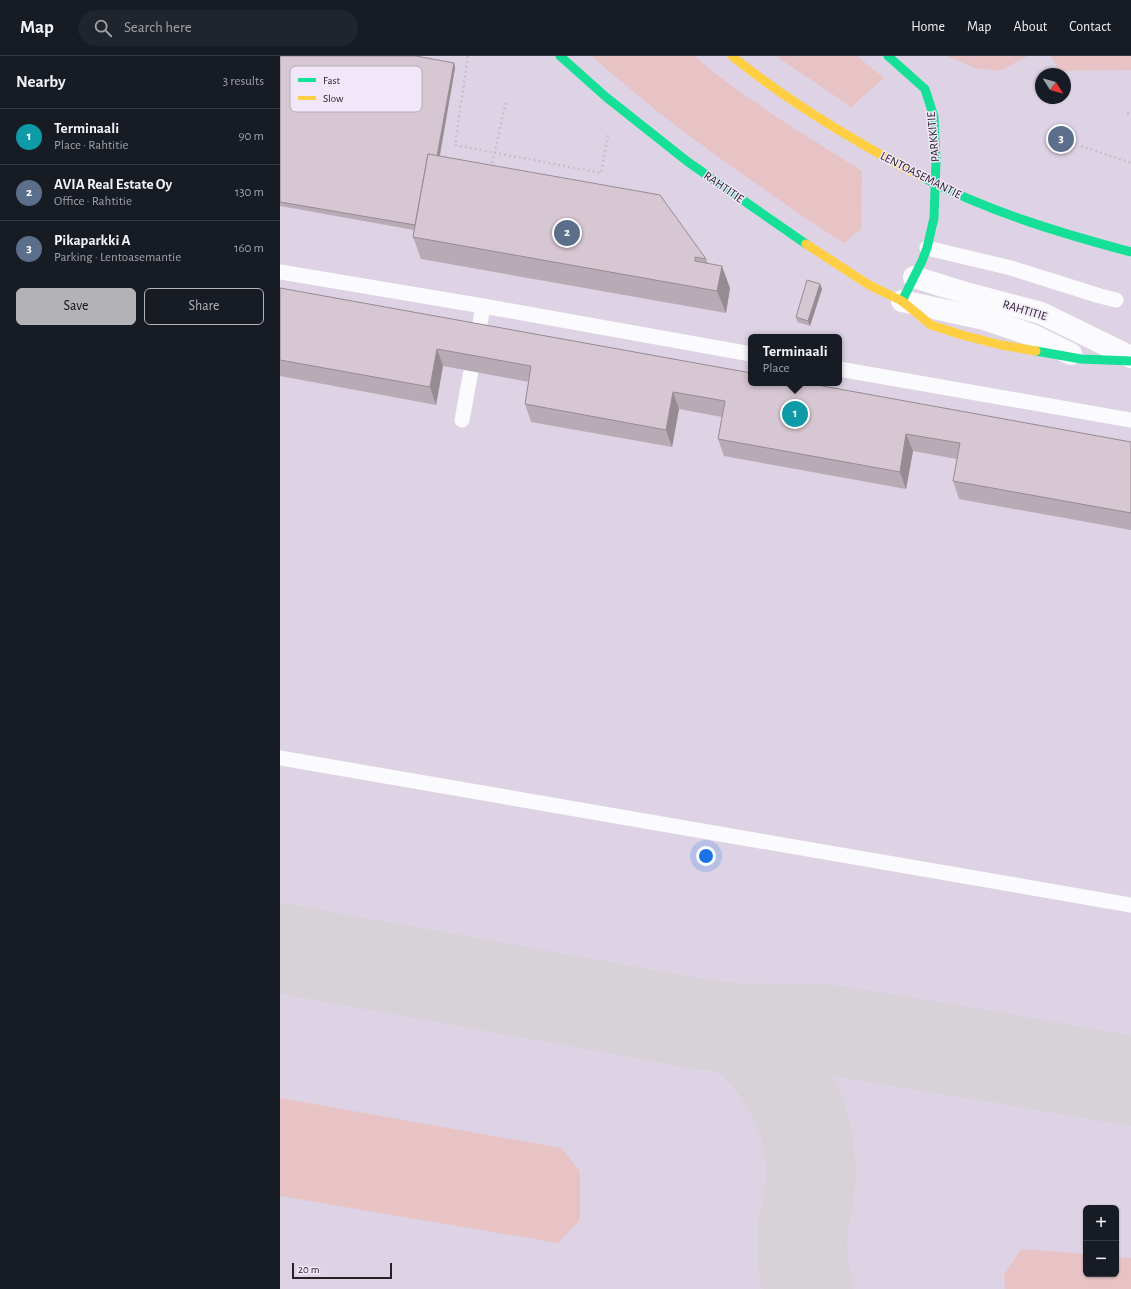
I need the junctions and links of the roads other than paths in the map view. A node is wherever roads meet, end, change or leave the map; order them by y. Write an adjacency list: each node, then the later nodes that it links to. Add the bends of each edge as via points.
1 (560, 56): 9 (street, RAHTITIE, via 606,97 688,162 851,274)
2 (732, 56): 5 (street, LENTOASEMANTIE, via 788,98 844,133 948,190 1017,218)
3 (888, 56): 4 (street, PARKKITIE, via 925,89 934,117 934,218)
4 (927, 248): 7 (street, PARKKITIE); 8 (lane, via 1011,268)
5 (1131, 252)
6 (280, 272): 10 (lane)
7 (914, 277): 9 (street, PARKKITIE); 13 (street, RAHTITIE, via 1041,313)
8 (1116, 300)
9 (902, 301): 14 (street, RAHTITIE, via 984,319 1032,335)
10 (483, 306): 11 (lane); 12 (lane)
11 (477, 340)
12 (748, 353)
13 (1131, 357)
14 (1081, 359): 15 (street, RAHTITIE)
15 (1131, 361)
16 (842, 370): 19 (lane)
17 (471, 371): 18 (lane)
18 (462, 420)
19 (1131, 420)
20 (280, 758): 21 (lane)
21 (1131, 905)

